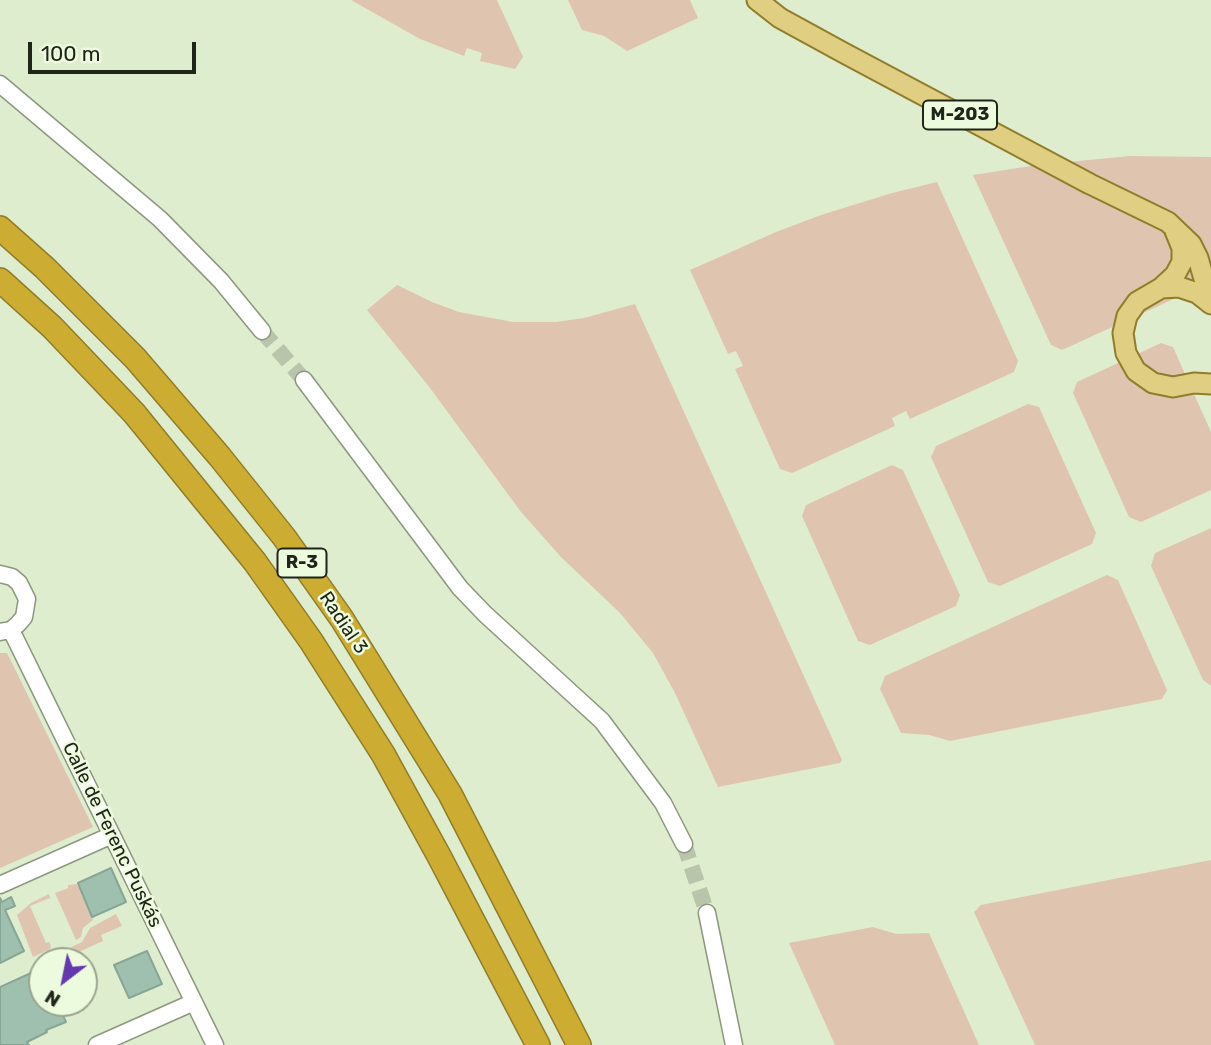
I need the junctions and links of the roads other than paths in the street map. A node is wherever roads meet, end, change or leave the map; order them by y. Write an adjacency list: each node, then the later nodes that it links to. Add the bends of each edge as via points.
1 (757, 0): 3 (main road, M-203, via 844,53)
2 (0, 84): 8 (street, via 160,219)
3 (1168, 222): 6 (main road, via 1178,236 1182,262); 7 (main road, M-203, via 1191,244)
4 (0, 228): 22 (highway, Radial 3 / R-3, via 135,358 284,537 342,619 450,794)
5 (0, 280): 21 (highway, Radial 3 / R-3, via 134,413 255,562 311,641 383,754)
6 (1161, 288): 7 (main road, M-203, via 1197,292); 11 (main road, via 1137,302 1127,316 1123,333 1126,353 1136,371 1153,383 1174,387)
7 (1211, 303)
8 (262, 331)
9 (1211, 369): 11 (main road)
10 (304, 380): 15 (street, via 460,588 602,721 663,803)
11 (1202, 383)
12 (0, 574): 13 (street, via 19,583 27,599 24,617)
13 (5, 631): 14 (street, Calle de Ferenc Puskás)
14 (112, 835): 16 (street); 18 (street, Calle de Ferenc Puskás)
15 (684, 844)
16 (0, 886)
17 (707, 913): 23 (street)
18 (194, 1002): 19 (street, Calle de Ferenc Puskás); 20 (street)
19 (215, 1043)
20 (97, 1045)
21 (538, 1045)
22 (579, 1045)
23 (734, 1045)

